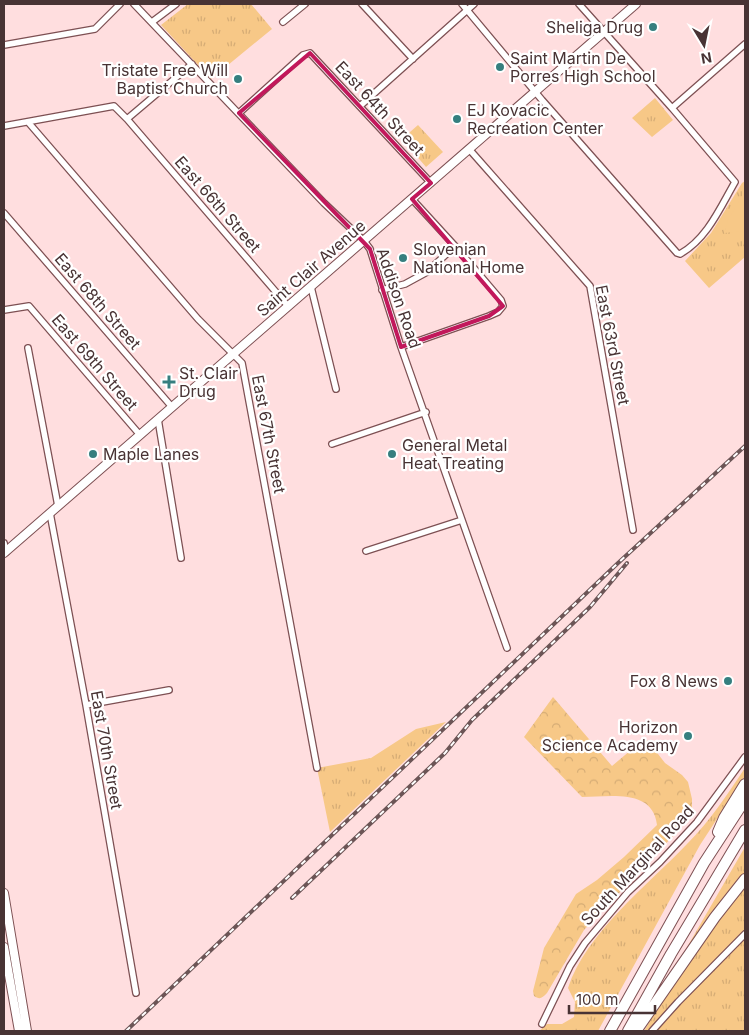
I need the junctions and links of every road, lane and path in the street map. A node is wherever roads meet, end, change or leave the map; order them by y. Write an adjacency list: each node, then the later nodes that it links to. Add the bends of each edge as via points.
1 (120, 4): 15 (street, via 95,29)
2 (134, 4): 11 (street, Addison Road)
3 (176, 4): 11 (street)
4 (304, 4): 12 (street)
5 (362, 4): 16 (street)
6 (462, 4): 10 (street)
7 (474, 4): 10 (street)
8 (579, 4): 13 (street)
9 (636, 4): 13 (main road, Saint Clair Avenue)
10 (467, 10): 16 (street); 18 (street)
11 (152, 22): 17 (street, Addison Road)
12 (284, 22)
13 (604, 31): 18 (main road, Saint Clair Avenue); 20 (street)
14 (745, 44): 20 (street)
15 (4, 45)
16 (413, 59): 19 (street)
17 (192, 64): 21 (street, Addison Road); 22 (street)
18 (536, 91): 20 (street, via 680,254 705,232 735,182); 25 (main road, Saint Clair Avenue)
19 (360, 106): 21 (street, East 64th Street, via 310,53 303,55); 26 (street, East 64th Street)
20 (672, 108)
21 (239, 113): 29 (street, Addison Road)
22 (127, 119): 23 (street, East 66th Street, via 114,106); 33 (street, East 66th Street)
23 (28, 122): 24 (street); 37 (street, East 67th Street, via 198,319)
24 (4, 126)
25 (469, 149): 26 (main road, Saint Clair Avenue); 47 (street, East 63rd Street, via 590,286)
26 (430, 182): 27 (main road, Saint Clair Avenue)
27 (412, 199): 29 (main road, Saint Clair Avenue); 30 (street)
28 (4, 213): 39 (street, East 68th Street)
29 (364, 241): 31 (main road, Saint Clair Avenue); 32 (street, Addison Road, via 370,249)
30 (455, 246): 32 (street, via 427,272 405,284); 35 (street, via 503,306 498,312)
31 (311, 286): 33 (main road, Saint Clair Avenue); 38 (street)
32 (382, 290): 35 (street, Addison Road)
33 (288, 306): 37 (main road, Saint Clair Avenue)
34 (4, 310): 42 (street, East 69th Street, via 29,306)
35 (401, 347): 40 (street, Addison Road)
36 (28, 348): 44 (street)
37 (234, 354): 39 (main road, Saint Clair Avenue); 56 (street, East 67th Street, via 242,363 249,396)
38 (336, 389)
39 (172, 407): 41 (main road, Saint Clair Avenue)
40 (426, 412): 43 (street); 46 (street, Addison Road)
41 (158, 420): 42 (main road, Saint Clair Avenue); 51 (street, East 69th Street)
42 (140, 435): 44 (main road, Saint Clair Avenue)
43 (332, 444)
44 (58, 506): 45 (main road, Saint Clair Avenue)
45 (50, 514): 50 (main road, Saint Clair Avenue); 54 (street, East 70th Street)
46 (462, 520): 49 (street); 52 (street, Addison Road)
47 (633, 530)
48 (4, 543): 50 (street)
49 (366, 551)
50 (5, 553)
51 (181, 558)
52 (507, 648)
53 (169, 690): 54 (street)
54 (86, 705): 65 (street, East 70th Street)
55 (745, 756): 66 (street, South Marginal Road, via 697,822 628,892 584,943)
56 (318, 768)
57 (745, 784): 60 (highway, via 724,818)
58 (745, 800): 60 (highway)
59 (745, 830): 70 (highway)
60 (704, 863): 69 (highway)
61 (745, 879): 71 (highway)
62 (4, 896): 68 (main road)
63 (745, 934): 72 (street)
64 (4, 947): 67 (main road)
65 (136, 992)
66 (542, 1024)
67 (19, 1031)
68 (27, 1031)
69 (610, 1031)
70 (628, 1031)
71 (636, 1031)
72 (652, 1031)

